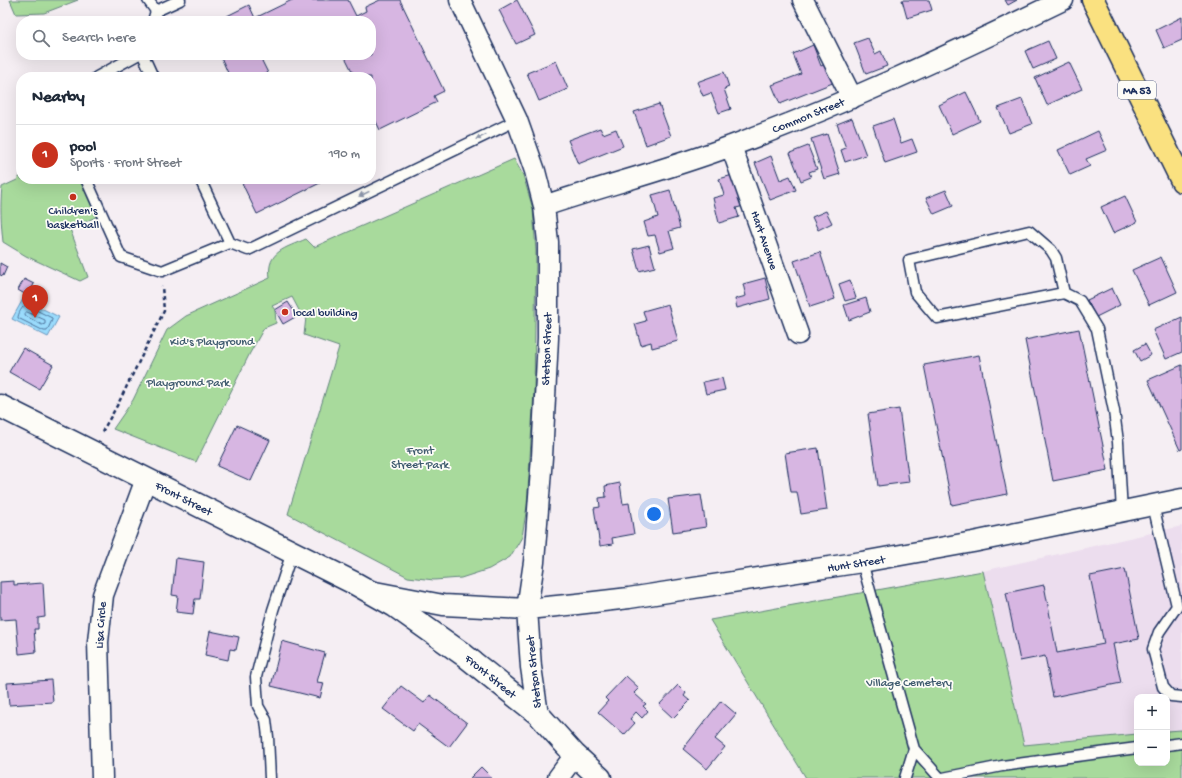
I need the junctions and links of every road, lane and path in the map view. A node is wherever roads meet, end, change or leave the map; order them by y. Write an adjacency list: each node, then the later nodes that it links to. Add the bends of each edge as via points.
1 (148, 0): 7 (lane)
2 (180, 0): 7 (lane)
3 (460, 0): 13 (street, Stetson Street)
4 (803, 0): 12 (street)
5 (1063, 0): 12 (street, Common Street, via 971,45)
6 (1093, 0): 15 (main road, MA 53)
7 (155, 16)
8 (127, 60): 10 (lane)
9 (145, 60): 11 (lane)
10 (106, 72)
11 (151, 72)
12 (852, 98): 14 (street, Common Street)
13 (516, 120): 18 (street, Stetson Street, via 535,171); 19 (lane, one-way to 19, via 248,250)
14 (731, 146): 18 (street, Common Street); 22 (street, Hart Avenue)
15 (1182, 180)
16 (88, 184): 20 (lane, via 121,257)
17 (202, 184): 19 (lane)
18 (544, 206): 33 (street, Stetson Street, via 548,242 547,346 542,457 534,562)
19 (230, 243): 20 (lane)
20 (162, 272): 24 (path, via 164,311 118,404)
21 (1064, 293): 21 (lane, via 936,318 915,292 909,260 1029,230 1056,258); 28 (lane, via 1080,301 1097,329 1114,411)
22 (798, 334)
23 (0, 406): 24 (street, Front Street)
24 (91, 451): 25 (street, Front Street)
25 (146, 479): 29 (street, Front Street); 41 (street, Lisa Circle, via 103,595 98,642)
26 (1182, 499): 27 (street, Hunt Street)
27 (1153, 505): 28 (street, Hunt Street); 32 (lane)
28 (1122, 512): 30 (street, Hunt Street)
29 (292, 552): 31 (street, Front Street); 42 (lane, via 273,610 256,678 258,706 266,720)
30 (862, 562): 33 (street, Hunt Street, via 629,598); 39 (lane)
31 (368, 591): 33 (street, Front Street, via 443,605); 35 (street, Front Street, via 395,606 464,655)
32 (1180, 607): 34 (lane, via 1159,632 1153,649 1163,687 1171,696)
33 (527, 609): 35 (street, Stetson Street, via 531,667)
34 (1182, 697)
35 (538, 714): 40 (street, Front Street)
36 (1182, 743): 37 (lane)
37 (1170, 745)
38 (1134, 748): 46 (lane, via 1002,766)
39 (914, 749): 45 (lane); 46 (lane)
40 (575, 755): 43 (street); 44 (street, Front Street)
41 (102, 778)
42 (270, 778)
43 (558, 778)
44 (600, 778)
45 (905, 778)
46 (941, 778)

